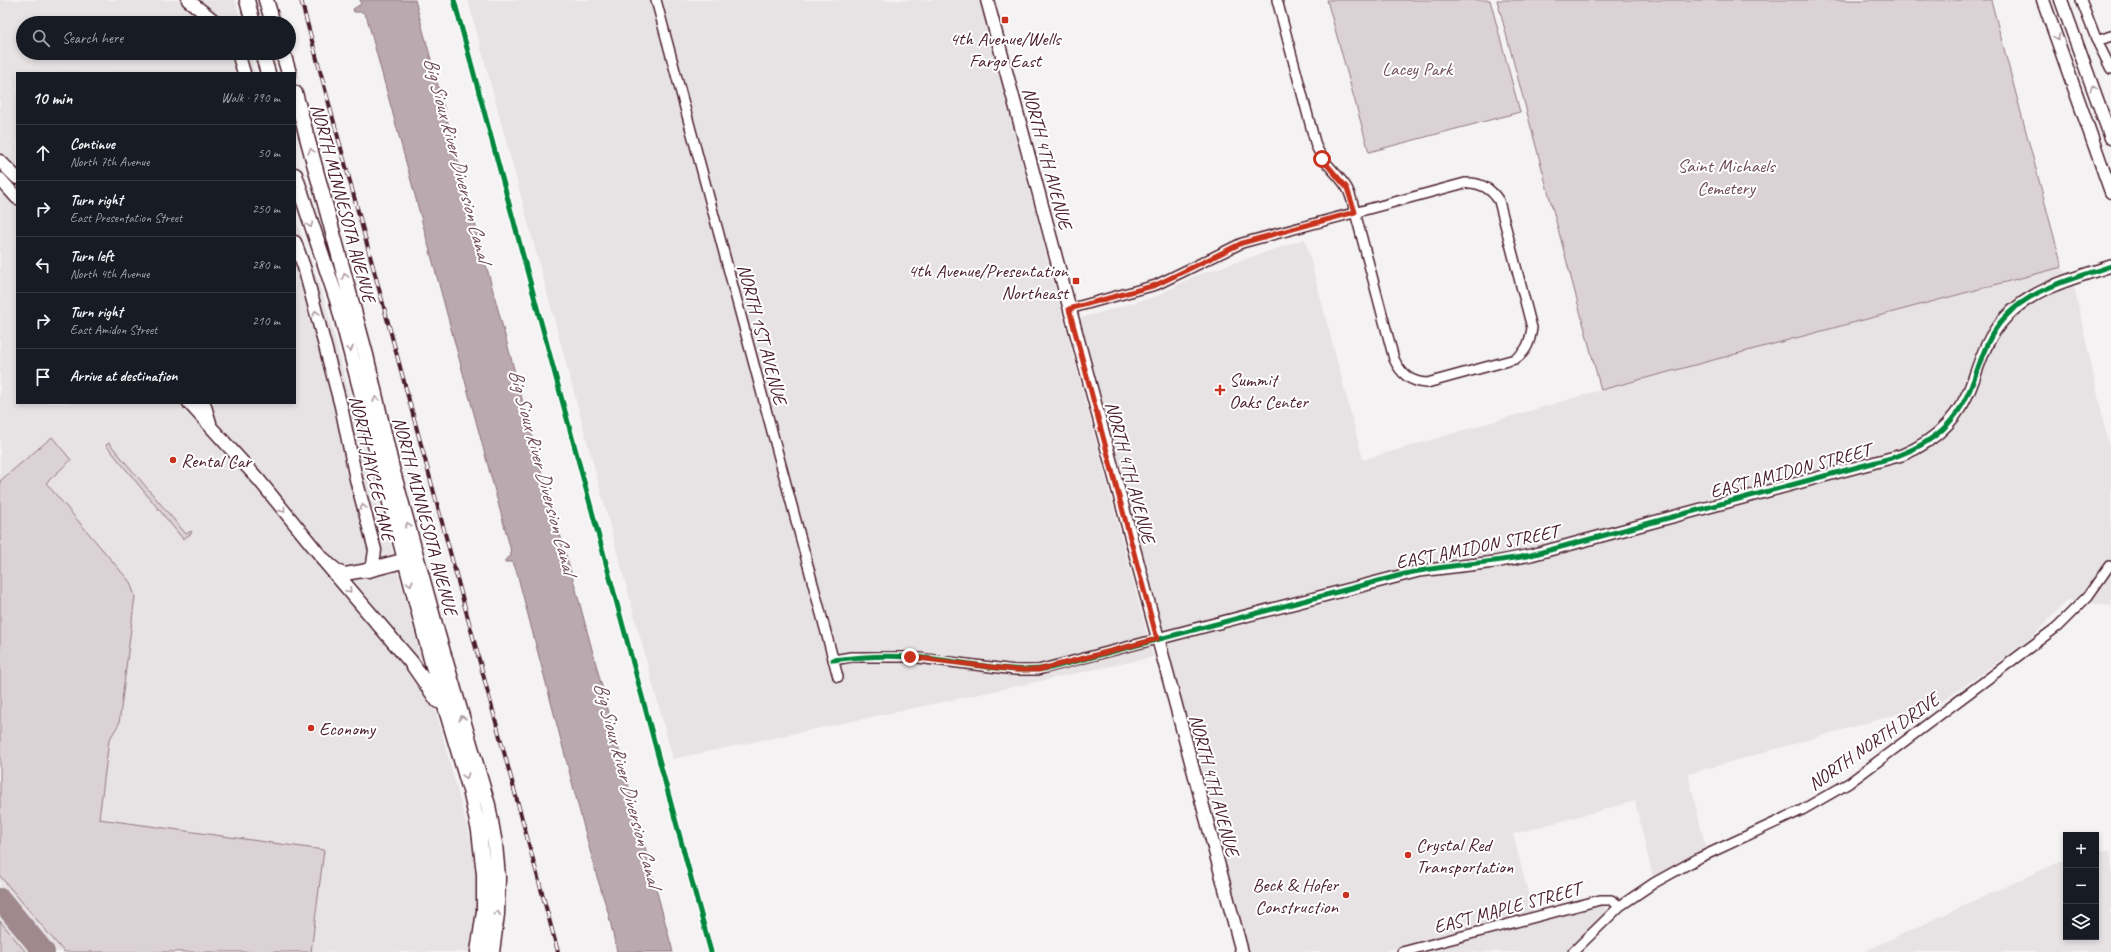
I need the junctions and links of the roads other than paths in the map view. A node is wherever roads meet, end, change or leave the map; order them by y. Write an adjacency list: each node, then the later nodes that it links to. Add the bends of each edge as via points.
1 (188, 0): 10 (main road)
2 (247, 0): 11 (main road)
3 (266, 0): 12 (main road)
4 (656, 0): 42 (street, NORTH 1ST AVENUE)
5 (987, 0): 33 (main road, NORTH 4TH AVENUE)
6 (1277, 0): 30 (street, via 1316,146 1322,159 1347,188)
7 (2043, 0): 28 (main road, one-way to 28)
8 (2061, 0): 23 (main road, one-way to 8)
9 (2081, 0): 14 (street)
10 (207, 16)
11 (251, 16)
12 (271, 16)
13 (2111, 36): 14 (street)
14 (2097, 41): 18 (street)
15 (240, 60): 19 (main road)
16 (264, 60): 20 (main road)
17 (285, 60): 21 (main road)
18 (2111, 69)
19 (244, 72)
20 (268, 72)
21 (289, 72)
22 (296, 97): 37 (main road, NORTH MINNESOTA AVENUE, one-way to 22, via 366,355)
23 (2111, 138)
24 (0, 161): 25 (main road)
25 (16, 177)
26 (296, 178): 37 (main road, NORTH MINNESOTA AVENUE, one-way to 37, via 346,332)
27 (0, 179): 29 (main road)
28 (2111, 192)
29 (16, 197)
30 (1355, 212): 30 (street, via 1394,359 1397,367 1408,378 1427,383 1521,356 1530,343 1532,328 1499,201 1494,192 1474,182 1465,183); 33 (street, via 1242,243 1156,285)
31 (296, 245): 40 (main road, NORTH JAYCEE LANE, one-way to 31, via 373,564 375,550 356,479 339,398)
32 (2111, 266): 41 (street, EAST AMIDON STREET, via 2033,295 2012,310 1984,349 1969,392 1953,419 1931,440 1902,454 1531,555 1419,571)
33 (1069, 309): 41 (main road, NORTH 4TH AVENUE)
34 (190, 404): 36 (main road)
35 (204, 404): 36 (main road)
36 (212, 428): 38 (main road, one-way to 38, via 259,480)
37 (410, 559): 40 (main road); 44 (main road, NORTH MINNESOTA AVENUE, one-way to 44, via 432,663); 47 (main road, NORTH MINNESOTA AVENUE, one-way to 37, via 498,889 492,824)
38 (324, 560): 40 (main road, via 345,574); 44 (main road, one-way to 44, via 420,674 438,701)
39 (2109, 566): 45 (street, NORTH NORTH DRIVE, via 2088,596 2057,627 1849,783 1802,810 1671,873)
40 (368, 570)
41 (1157, 639): 42 (street, EAST AMIDON STREET, via 1038,670 1015,670 910,657 851,657); 48 (main road, NORTH 4TH AVENUE)
42 (833, 660): 43 (street, NORTH 1ST AVENUE)
43 (838, 678)
44 (458, 746): 46 (main road, NORTH MINNESOTA AVENUE, one-way to 46, via 483,852 485,898)
45 (1620, 906): 49 (street, EAST MAPLE STREET, via 1611,900 1600,900); 50 (street, NORTH NORTH DRIVE)
46 (478, 952)
47 (492, 952)
48 (1242, 952)
49 (1402, 952)
50 (1573, 952)

